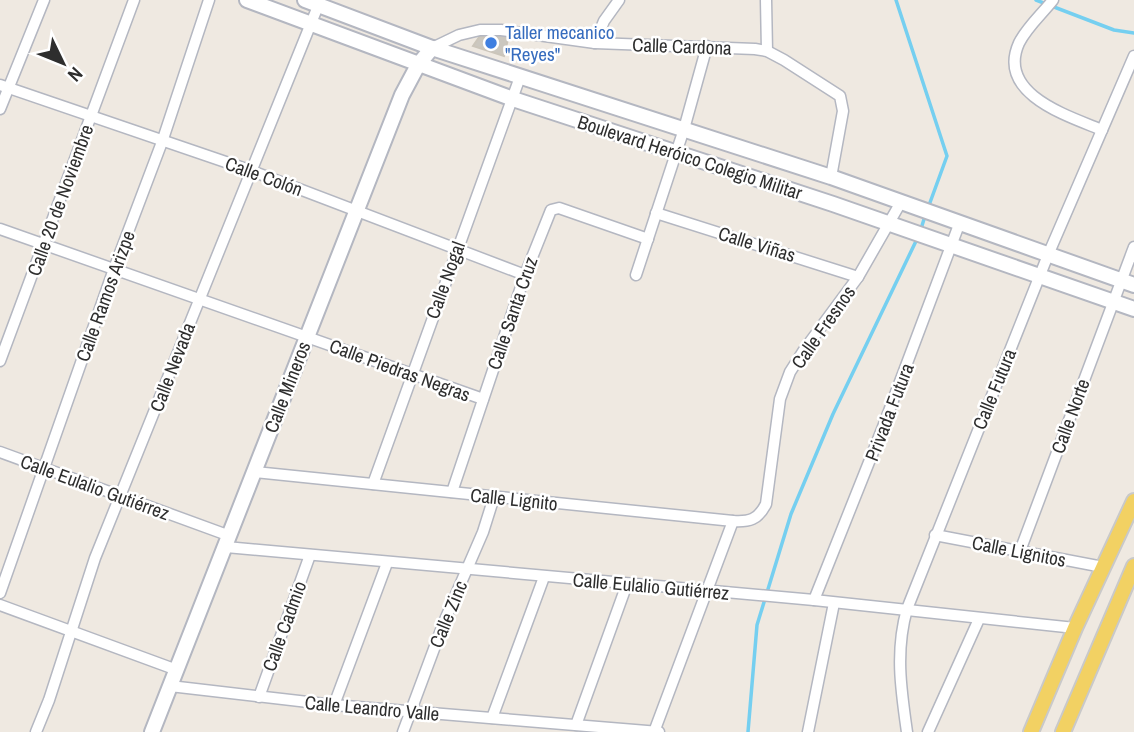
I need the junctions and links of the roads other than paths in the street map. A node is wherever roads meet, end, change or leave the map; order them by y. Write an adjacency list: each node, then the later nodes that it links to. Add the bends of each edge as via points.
1 (44, 0): 17 (street)
2 (134, 0): 20 (street, Calle 20 de Noviembre)
3 (209, 0): 23 (street, Calle Ramos Arizpe)
4 (247, 0): 9 (street, Boulevard Heróico Colegio Militar)
5 (619, 0): 10 (street)
6 (766, 0): 13 (street)
7 (1053, 0): 22 (street, via 1020,41 1017,69 1023,87 1052,110)
8 (311, 3): 9 (street, Calle Nevada); 12 (street, Boulevard Heróico Colegio Militar)
9 (310, 25): 15 (street, Boulevard Heróico Colegio Militar); 25 (street, Calle Nevada)
10 (595, 43): 11 (street, Calle Cardona); 12 (street, Calle Cardona, via 480,30)
11 (707, 46): 13 (street, Calle Cardona); 21 (street)
12 (432, 48): 15 (street, Calle Mineros); 16 (street, Boulevard Heróico Colegio Militar)
13 (767, 51): 26 (street, Calle Cardona, via 840,96 843,111)
14 (1134, 56): 22 (street, Calle Futura)
15 (418, 65): 18 (street, Boulevard Heróico Colegio Militar); 28 (street, Calle Mineros, via 401,95)
16 (520, 77): 18 (street, Calle Nogal); 21 (street, Boulevard Heróico Colegio Militar)
17 (4, 86): 19 (street); 20 (street, Calle Colón)
18 (513, 99): 24 (street, Boulevard Heróico Colegio Militar); 37 (street, Calle Nogal)
19 (0, 109)
20 (91, 117): 23 (street, Calle Colón); 34 (street, Calle 20 de Noviembre)
21 (684, 129): 24 (street); 26 (street, Boulevard Heróico Colegio Militar)
22 (1101, 130): 38 (street, Calle Futura)
23 (162, 142): 25 (street, Calle Colón); 39 (street, Calle Ramos Arizpe)
24 (676, 151): 29 (street); 31 (street, Boulevard Heróico Colegio Militar)
25 (252, 171): 28 (street, Calle Colón); 45 (street, Calle Nevada)
26 (831, 177): 27 (street, Boulevard Heróico Colegio Militar)
27 (901, 202): 30 (street, Boulevard Heróico Colegio Militar); 31 (street, Calle Fresnos)
28 (356, 210): 37 (street, Calle Colón); 48 (street, Calle Mineros)
29 (656, 213): 33 (street); 42 (street, Calle Viñas)
30 (960, 222): 35 (street, Privada Futura); 38 (street, Boulevard Heróico Colegio Militar)
31 (890, 223): 35 (street, Boulevard Heróico Colegio Militar); 42 (street, Calle Fresnos)
32 (0, 229): 34 (street, Calle Piedras Negras)
33 (648, 239): 40 (street, Calle Santa Cruz, via 554,208); 41 (street)
34 (44, 244): 39 (street, Calle Piedras Negras); 49 (street, Calle 20 de Noviembre)
35 (952, 246): 43 (street, Boulevard Heróico Colegio Militar); 74 (street, Privada Futura)
36 (1134, 247): 44 (street, Calle Norte)
37 (456, 249): 40 (street, Calle Colón); 50 (street, Calle Nogal)
38 (1048, 255): 43 (street, Calle Futura); 44 (street, Boulevard Heróico Colegio Militar)
39 (114, 269): 45 (street, Calle Piedras Negras); 53 (street, Calle Ramos Arizpe)
40 (525, 275): 51 (street, Calle Santa Cruz)
41 (636, 275)
42 (858, 277): 60 (street, Calle Fresnos, via 790,372 780,399)
43 (1040, 277): 46 (street, Boulevard Heróico Colegio Militar); 62 (street, Calle Futura)
44 (1127, 282): 46 (street, Calle Norte)
45 (198, 298): 48 (street, Calle Piedras Negras); 57 (street, Calle Nevada)
46 (1112, 302): 47 (street, Boulevard Heróico Colegio Militar); 64 (street, Calle Norte)
47 (1134, 309)
48 (306, 337): 50 (street, Calle Piedras Negras); 54 (street, Calle Mineros)
49 (0, 361)
50 (411, 375): 51 (street, Calle Piedras Negras); 55 (street, Calle Nogal)
51 (483, 399): 56 (street, Calle Santa Cruz)
52 (0, 452): 53 (street, Calle Eulalio Gutiérrez)
53 (44, 469): 57 (street, Calle Eulalio Gutiérrez); 73 (street, Calle Ramos Arizpe)
54 (255, 472): 55 (street, Calle Lignito); 63 (street, Calle Mineros)
55 (373, 484): 56 (street, Calle Lignito)
56 (452, 492): 58 (street, Calle Lignito)
57 (121, 496): 63 (street, Calle Eulalio Gutiérrez); 80 (street, Calle Nevada, via 86,580)
58 (494, 497): 61 (street, Calle Lignito); 69 (street, Calle Zinc)
59 (1134, 501): 68 (main road)
60 (766, 504): 61 (street, Calle Lignito, via 755,519)
61 (733, 521): 72 (street)
62 (935, 535): 64 (street, Calle Lignitos); 77 (street, Calle Futura)
63 (228, 542): 65 (street, Calle Eulalio Gutiérrez); 81 (street, Calle Mineros)
64 (1020, 551): 68 (street, Calle Lignitos)
65 (310, 555): 66 (street, Calle Eulalio Gutiérrez); 83 (street, Calle Cadmio)
66 (387, 563): 69 (street, Calle Eulalio Gutiérrez); 84 (street)
67 (1134, 566): 96 (main road)
68 (1102, 567): 79 (main road)
69 (467, 570): 70 (street, Calle Eulalio Gutiérrez); 85 (street, Calle Zinc)
70 (544, 577): 71 (street, Calle Eulalio Gutiérrez); 86 (street)
71 (627, 583): 72 (street, Calle Eulalio Gutiérrez); 87 (street)
72 (708, 591): 74 (street, Calle Eulalio Gutiérrez); 91 (street)
73 (0, 593)
74 (814, 600): 75 (street, Calle Eulalio Gutiérrez)
75 (834, 603): 77 (street, Calle Eulalio Gutiérrez); 92 (street)
76 (0, 605): 80 (street)
77 (907, 609): 78 (street, Calle Eulalio Gutiérrez); 93 (street, Calle Futura, via 899,648)
78 (979, 619): 79 (street, Calle Eulalio Gutiérrez); 94 (street)
79 (1075, 628): 95 (main road)
80 (71, 632): 81 (street); 88 (street, Calle Nevada)
81 (177, 670): 82 (street, Calle Mineros)
82 (170, 686): 83 (street, Calle Leandro Valle); 89 (street, Calle Mineros)
83 (259, 698): 84 (street, Calle Leandro Valle)
84 (334, 705): 85 (street, Calle Leandro Valle)
85 (411, 712): 86 (street, Calle Leandro Valle); 90 (street, Calle Zinc)
86 (492, 718): 87 (street, Calle Leandro Valle)
87 (576, 725): 91 (street, Calle Leandro Valle)
88 (36, 732)
89 (152, 732)
90 (403, 732)
91 (656, 732)
92 (808, 732)
93 (907, 732)
94 (928, 732)
95 (1031, 732)
96 (1063, 732)

